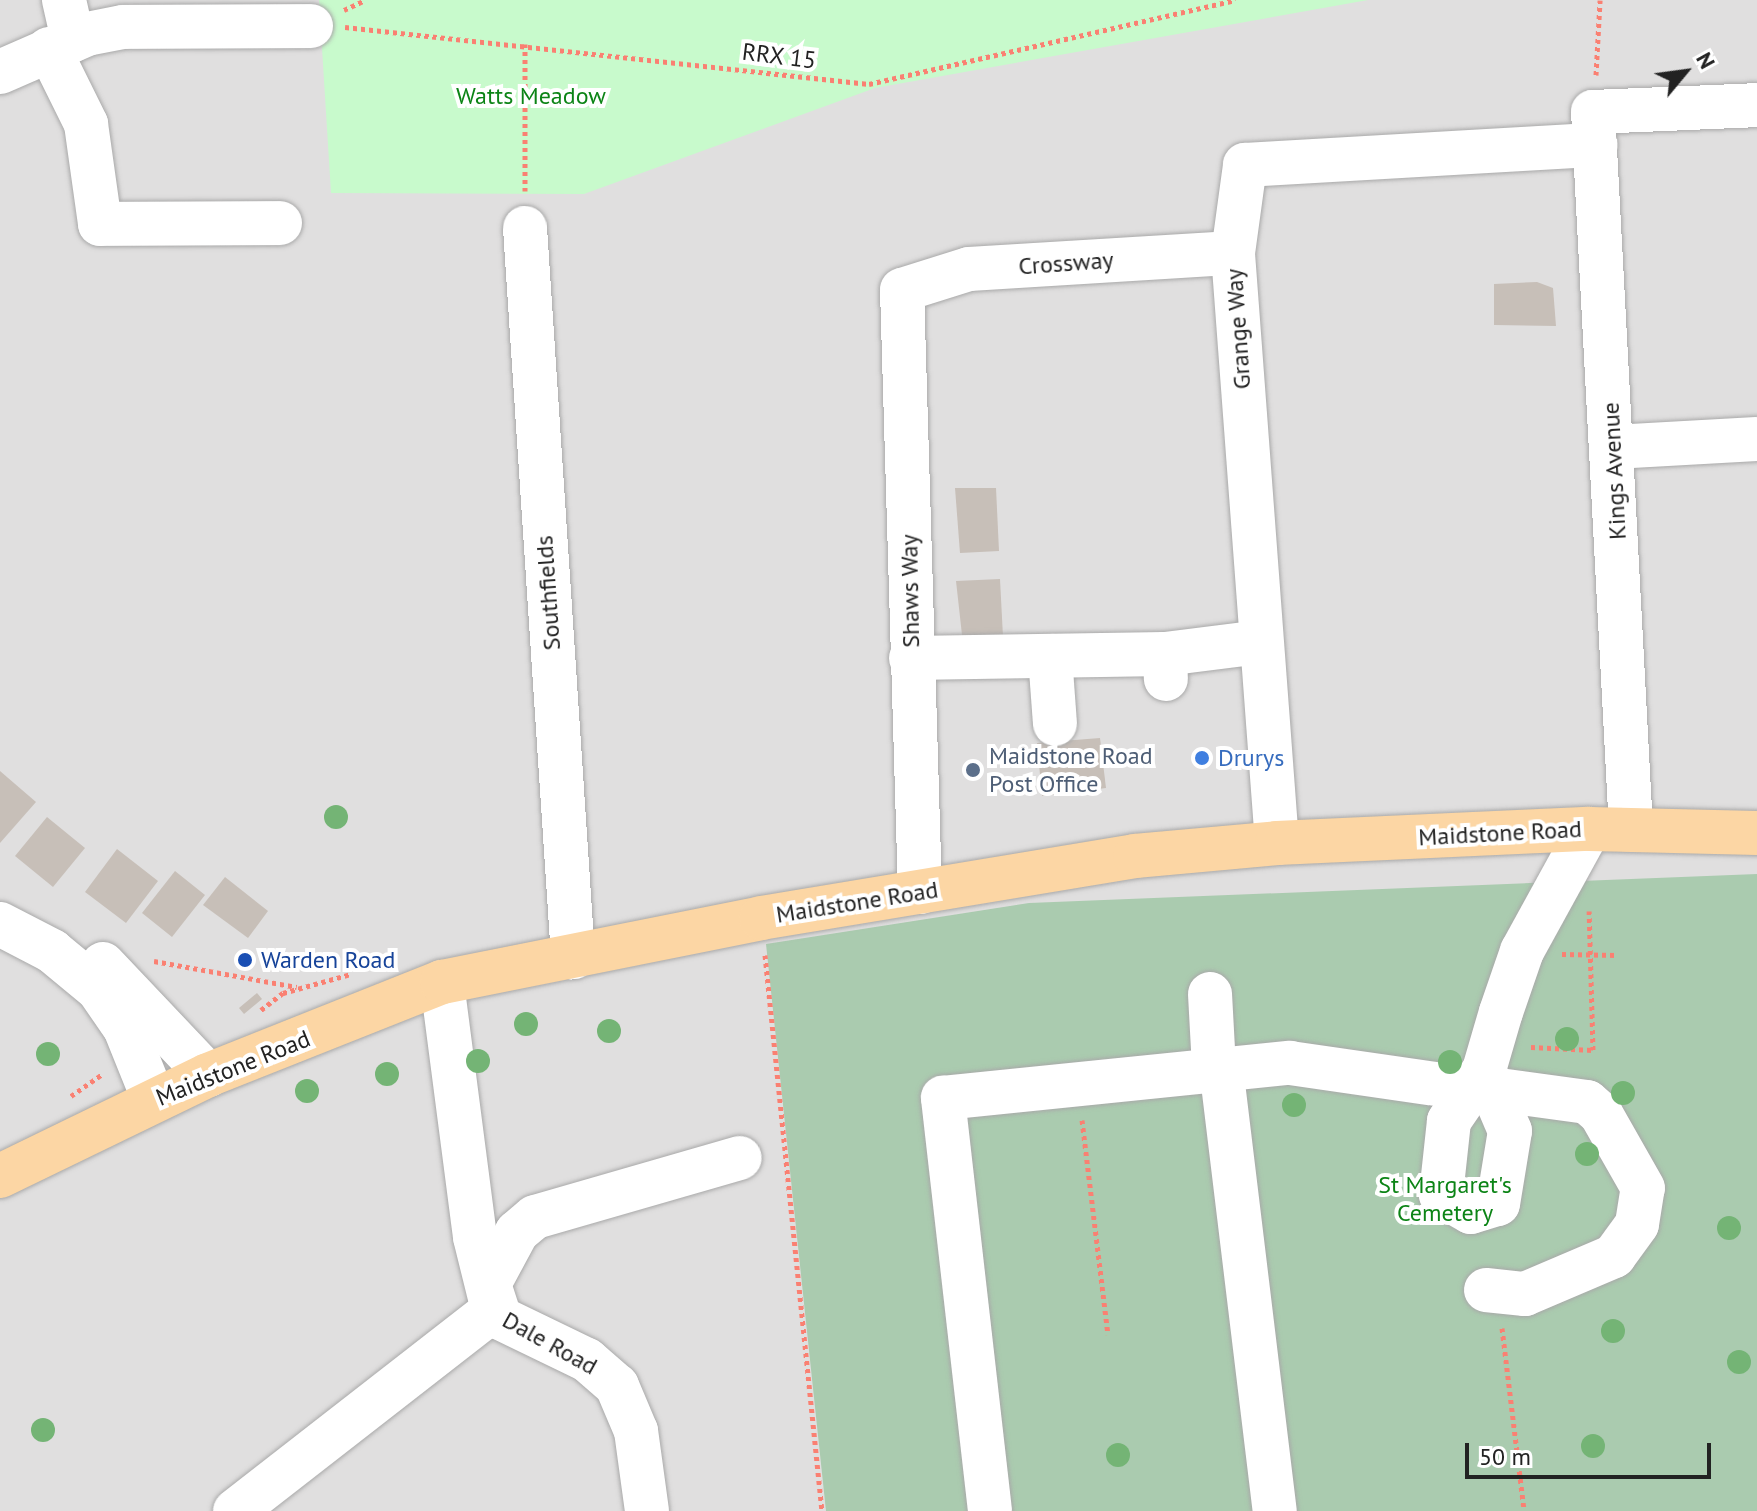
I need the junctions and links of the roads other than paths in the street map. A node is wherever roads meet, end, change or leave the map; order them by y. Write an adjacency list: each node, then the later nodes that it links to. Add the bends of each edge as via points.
1 (311, 26): 2 (street, via 163,23)
2 (62, 30): 3 (street); 6 (street, via 86,124 100,224)
3 (0, 72)
4 (1757, 105): 5 (street)
5 (1594, 129): 8 (street, Grange Way, via 1245,165); 11 (street, Kings Avenue)
6 (280, 223)
7 (525, 228): 22 (street, Southfields)
8 (1233, 253): 9 (street, Crossway, via 969,269); 12 (street, Grange Way)
9 (902, 290): 14 (street, Shaws Way)
10 (1757, 439): 11 (street)
11 (1613, 447): 17 (street, Kings Avenue)
12 (1260, 642): 13 (street, via 1165,667); 18 (street, Grange Way)
13 (1050, 656): 14 (street); 15 (street)
14 (911, 658): 19 (street, Shaws Way)
15 (1055, 724)
16 (1757, 833): 17 (main road, Maidstone Road)
17 (1597, 839): 18 (main road, Maidstone Road); 26 (street, via 1522,951)
18 (1277, 843): 19 (main road, Maidstone Road, via 1135,856)
19 (920, 892): 22 (main road, Maidstone Road)
20 (0, 924): 21 (street)
21 (52, 951): 27 (street, via 75,950 115,974); 28 (street, via 112,1005)
22 (573, 957): 23 (main road, Maidstone Road)
23 (442, 982): 27 (main road, Maidstone Road); 32 (street, via 475,1237)
24 (1210, 994): 25 (street)
25 (1218, 1067): 26 (street, via 1290,1063); 35 (street, via 943,1098); 36 (street)
26 (1484, 1073): 31 (street, via 1587,1102 1601,1114 1643,1188 1637,1224 1614,1256 1525,1294)
27 (208, 1075): 28 (main road, Maidstone Road)
28 (154, 1100): 30 (main road, Maidstone Road)
29 (740, 1158): 32 (street, via 535,1217 517,1232 489,1284)
30 (0, 1176)
31 (1492, 1291)
32 (493, 1310): 33 (street); 34 (street, Dale Road, via 612,1380 633,1419)
33 (235, 1511)
34 (647, 1511)
35 (990, 1511)
36 (1275, 1511)

